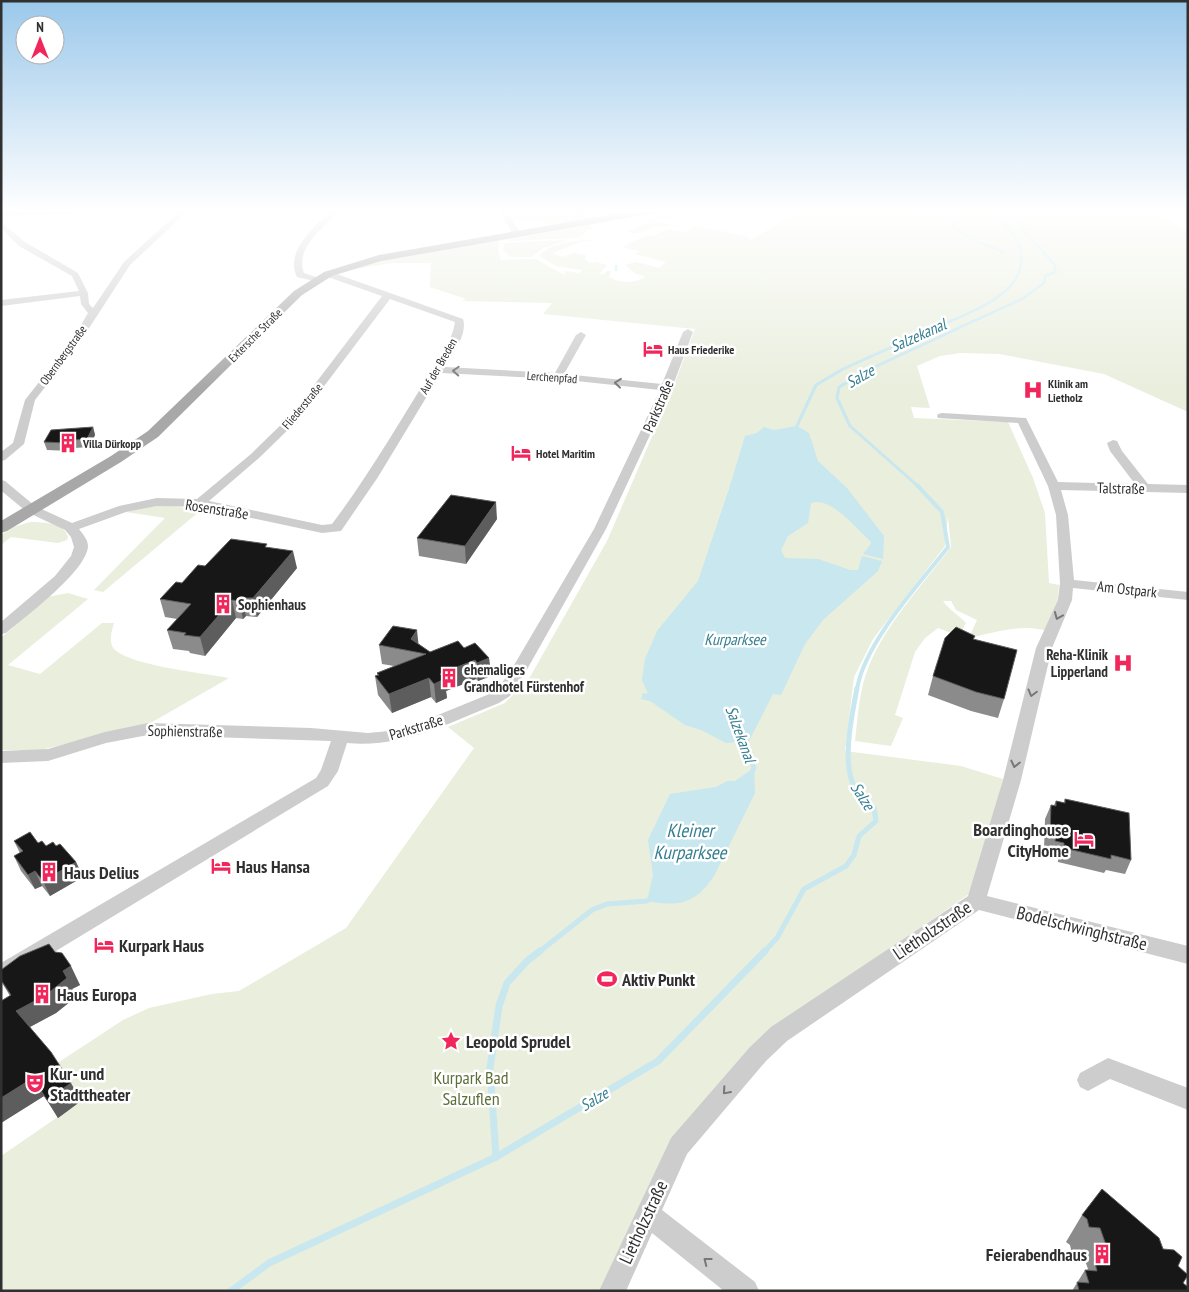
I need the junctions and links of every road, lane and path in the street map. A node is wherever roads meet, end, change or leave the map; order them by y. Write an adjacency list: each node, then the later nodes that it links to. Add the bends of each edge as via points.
1 (65, 269): 6 (street, Obernbergstraße, via 75,275)
2 (124, 269): 9 (street)
3 (298, 269): 5 (street, Auf der Breden, via 300,275)
4 (344, 269): 5 (main road, Extersche Straße)
5 (323, 277): 7 (street, Auf der Breden); 23 (main road, Extersche Straße, via 298,293 153,434)
6 (84, 293): 8 (street); 9 (street, Obernbergstraße, via 84,304)
7 (388, 295): 12 (street, Auf der Breden, via 460,321 460,329); 22 (street, Fliederstraße, via 296,416)
8 (1, 303)
9 (93, 313): 17 (street, Obernbergstraße, via 77,340 30,400 18,444)
10 (688, 332): 14 (street, Parkstraße)
11 (581, 335): 13 (street)
12 (437, 370): 13 (street, Lerchenpfad, one-way to 12); 26 (street, Auf der Breden, via 365,490)
13 (558, 376): 14 (street, Lerchenpfad, one-way to 13)
14 (667, 388): 30 (street, Parkstraße, via 600,529 504,692 409,733 389,737)
15 (942, 416): 19 (street, Lietholzstraße, via 1022,420)
16 (1113, 443): 20 (street)
17 (1, 458)
18 (1, 484): 23 (street)
19 (1054, 486): 20 (street, Talstraße); 27 (street, Lietholzstraße, via 1062,515)
20 (1144, 488): 21 (street, Talstraße)
21 (1188, 489)
22 (200, 503): 25 (street, Rosenstraße, via 140,505); 26 (street, Rosenstraße, via 322,529)
23 (32, 510): 24 (main road, Extersche Straße); 25 (street)
24 (1, 528)
25 (70, 528): 29 (street, via 79,538 81,547 73,565)
26 (336, 528)
27 (1066, 583): 28 (street, Am Ostpark); 32 (street, Lietholzstraße, one-way to 32, via 1065,600 1044,648 1012,780)
28 (1188, 596)
29 (1, 630)
30 (342, 737): 31 (street, Sophienstraße, via 148,729 105,738 48,756); 34 (street, via 322,782)
31 (1, 757)
32 (976, 901): 33 (street, Bodelschwinghstraße); 37 (street, Lietholzstraße, one-way to 37, via 779,1034 679,1146)
33 (1188, 955)
34 (1, 974)
35 (1088, 1080): 36 (street, via 1108,1068)
36 (1188, 1099)
37 (647, 1214): 38 (street, Lietholzstraße); 39 (street, one-way to 37)
38 (612, 1291)
39 (746, 1291)

